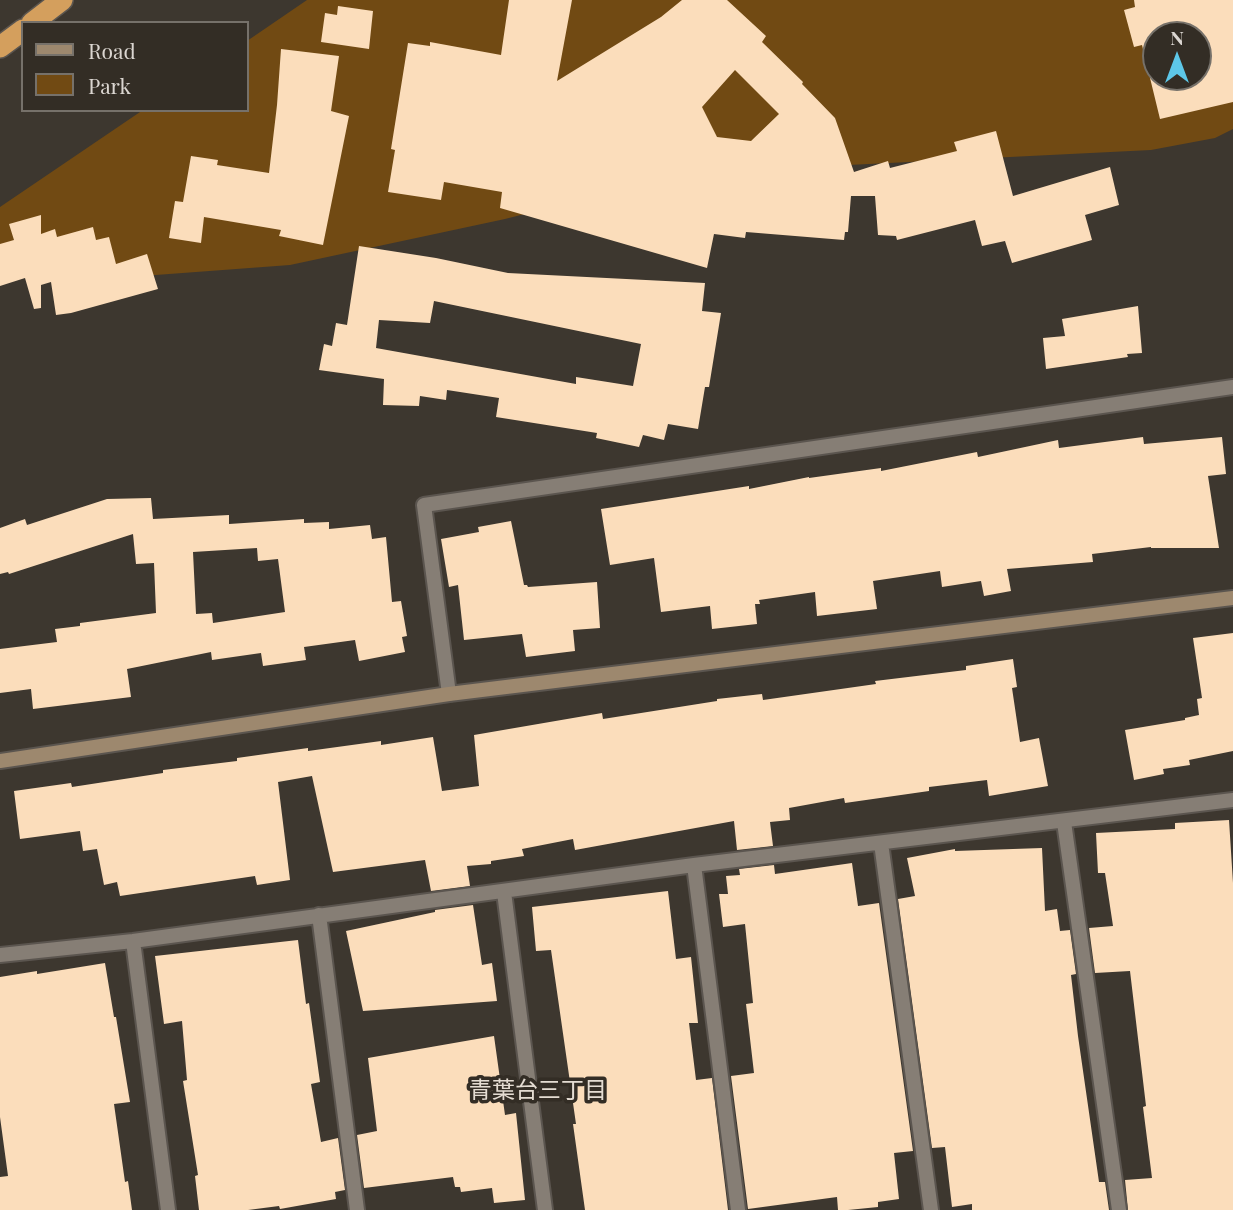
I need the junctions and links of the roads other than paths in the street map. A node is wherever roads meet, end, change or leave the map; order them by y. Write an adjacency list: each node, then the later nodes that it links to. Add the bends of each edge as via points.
1 (62, 0): 2 (highway)
2 (35, 21)
3 (21, 31): 4 (highway)
4 (0, 47)
5 (1233, 387): 7 (street, via 425,505)
6 (1233, 598): 7 (street)
7 (449, 694): 8 (street)
8 (0, 761)
9 (1233, 800): 10 (street)
10 (1064, 822): 11 (street); 22 (street)
11 (881, 843): 12 (street); 21 (street)
12 (694, 865): 13 (street); 20 (street)
13 (504, 892): 14 (street); 19 (street)
14 (319, 915): 15 (street); 18 (street)
15 (133, 941): 16 (street); 17 (street)
16 (0, 955)
17 (168, 1210)
18 (357, 1210)
19 (545, 1210)
20 (738, 1210)
21 (931, 1210)
22 (1119, 1210)

